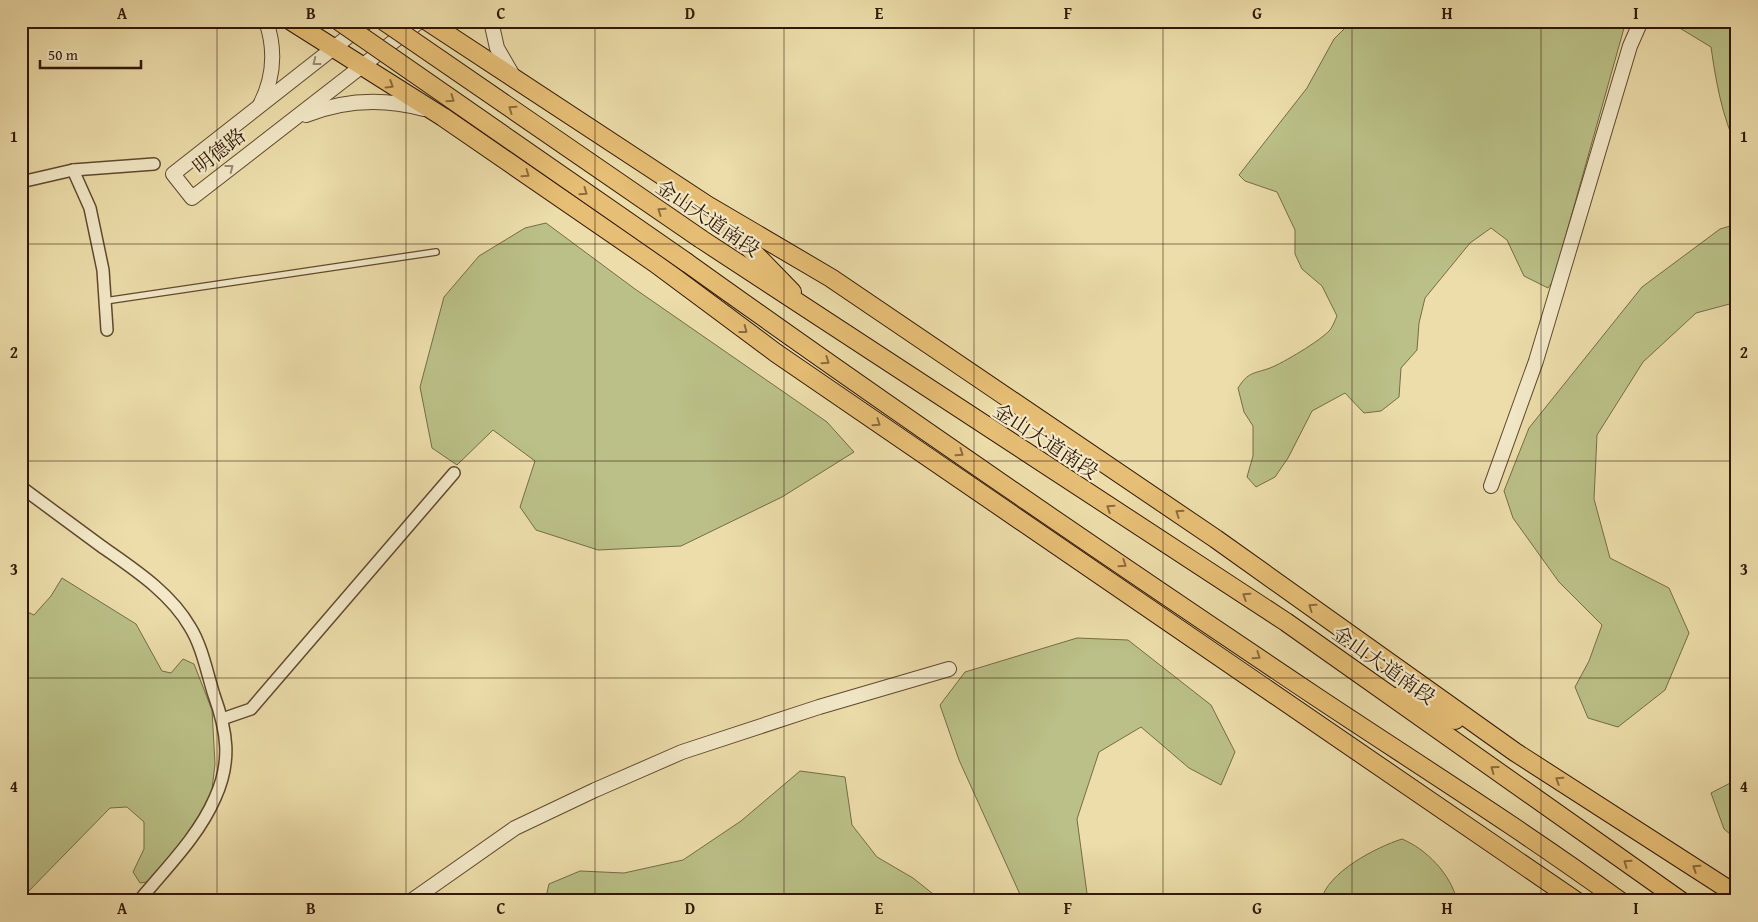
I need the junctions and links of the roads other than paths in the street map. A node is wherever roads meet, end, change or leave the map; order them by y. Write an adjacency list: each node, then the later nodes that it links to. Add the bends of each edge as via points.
1 (266, 21): 13 (street, via 272,43 272,70 265,96)
2 (291, 21): 10 (main road)
3 (339, 21): 25 (main road, one-way to 25, bridge)
4 (368, 21): 10 (street, 明德路)
5 (384, 21): 23 (main road, 金山大道南段, one-way to 5, bridge)
6 (420, 21): 11 (street, 明德路)
7 (427, 21): 12 (main road)
8 (491, 21): 12 (street, via 499,54)
9 (1641, 21): 27 (street, via 1630,46 1536,361)
10 (335, 48): 11 (main road); 13 (street, 明德路, one-way to 13)
11 (361, 66): 14 (main road, one-way to 14); 15 (street, 明德路)
12 (517, 80): 19 (main road)
13 (258, 107): 15 (street, 明德路, one-way to 15, via 173,174 192,198)
14 (443, 117): 15 (street, via 409,105 372,101 336,105); 21 (main road, one-way to 21)
15 (286, 125)
16 (154, 164): 17 (street)
17 (73, 170): 18 (street); 22 (street, via 90,208 103,270)
18 (21, 182)
19 (707, 205): 23 (main road); 33 (main road, one-way to 19, via 1159,500 831,278)
20 (436, 252): 22 (lane)
21 (655, 263): 25 (main road); 34 (main road, one-way to 34, via 776,353)
22 (105, 301): 24 (street)
23 (816, 317): 29 (main road, 金山大道南段, one-way to 23)
24 (107, 330)
25 (800, 344): 31 (main road, one-way to 31)
26 (454, 473): 32 (street, via 251,709)
27 (1491, 486)
28 (21, 487): 32 (street, via 146,578 180,612 191,628)
29 (1344, 662): 33 (main road); 40 (main road, 金山大道南段, one-way to 29)
30 (949, 669): 37 (street, via 682,752 515,828)
31 (1317, 697): 34 (main road); 39 (main road)
32 (222, 719): 36 (street, via 226,752 216,796 202,824)
33 (1516, 752): 35 (main road, one-way to 33)
34 (1450, 814): 38 (main road)
35 (1737, 895)
36 (138, 901)
37 (411, 901)
38 (1576, 901)
39 (1620, 901)
40 (1681, 901)

